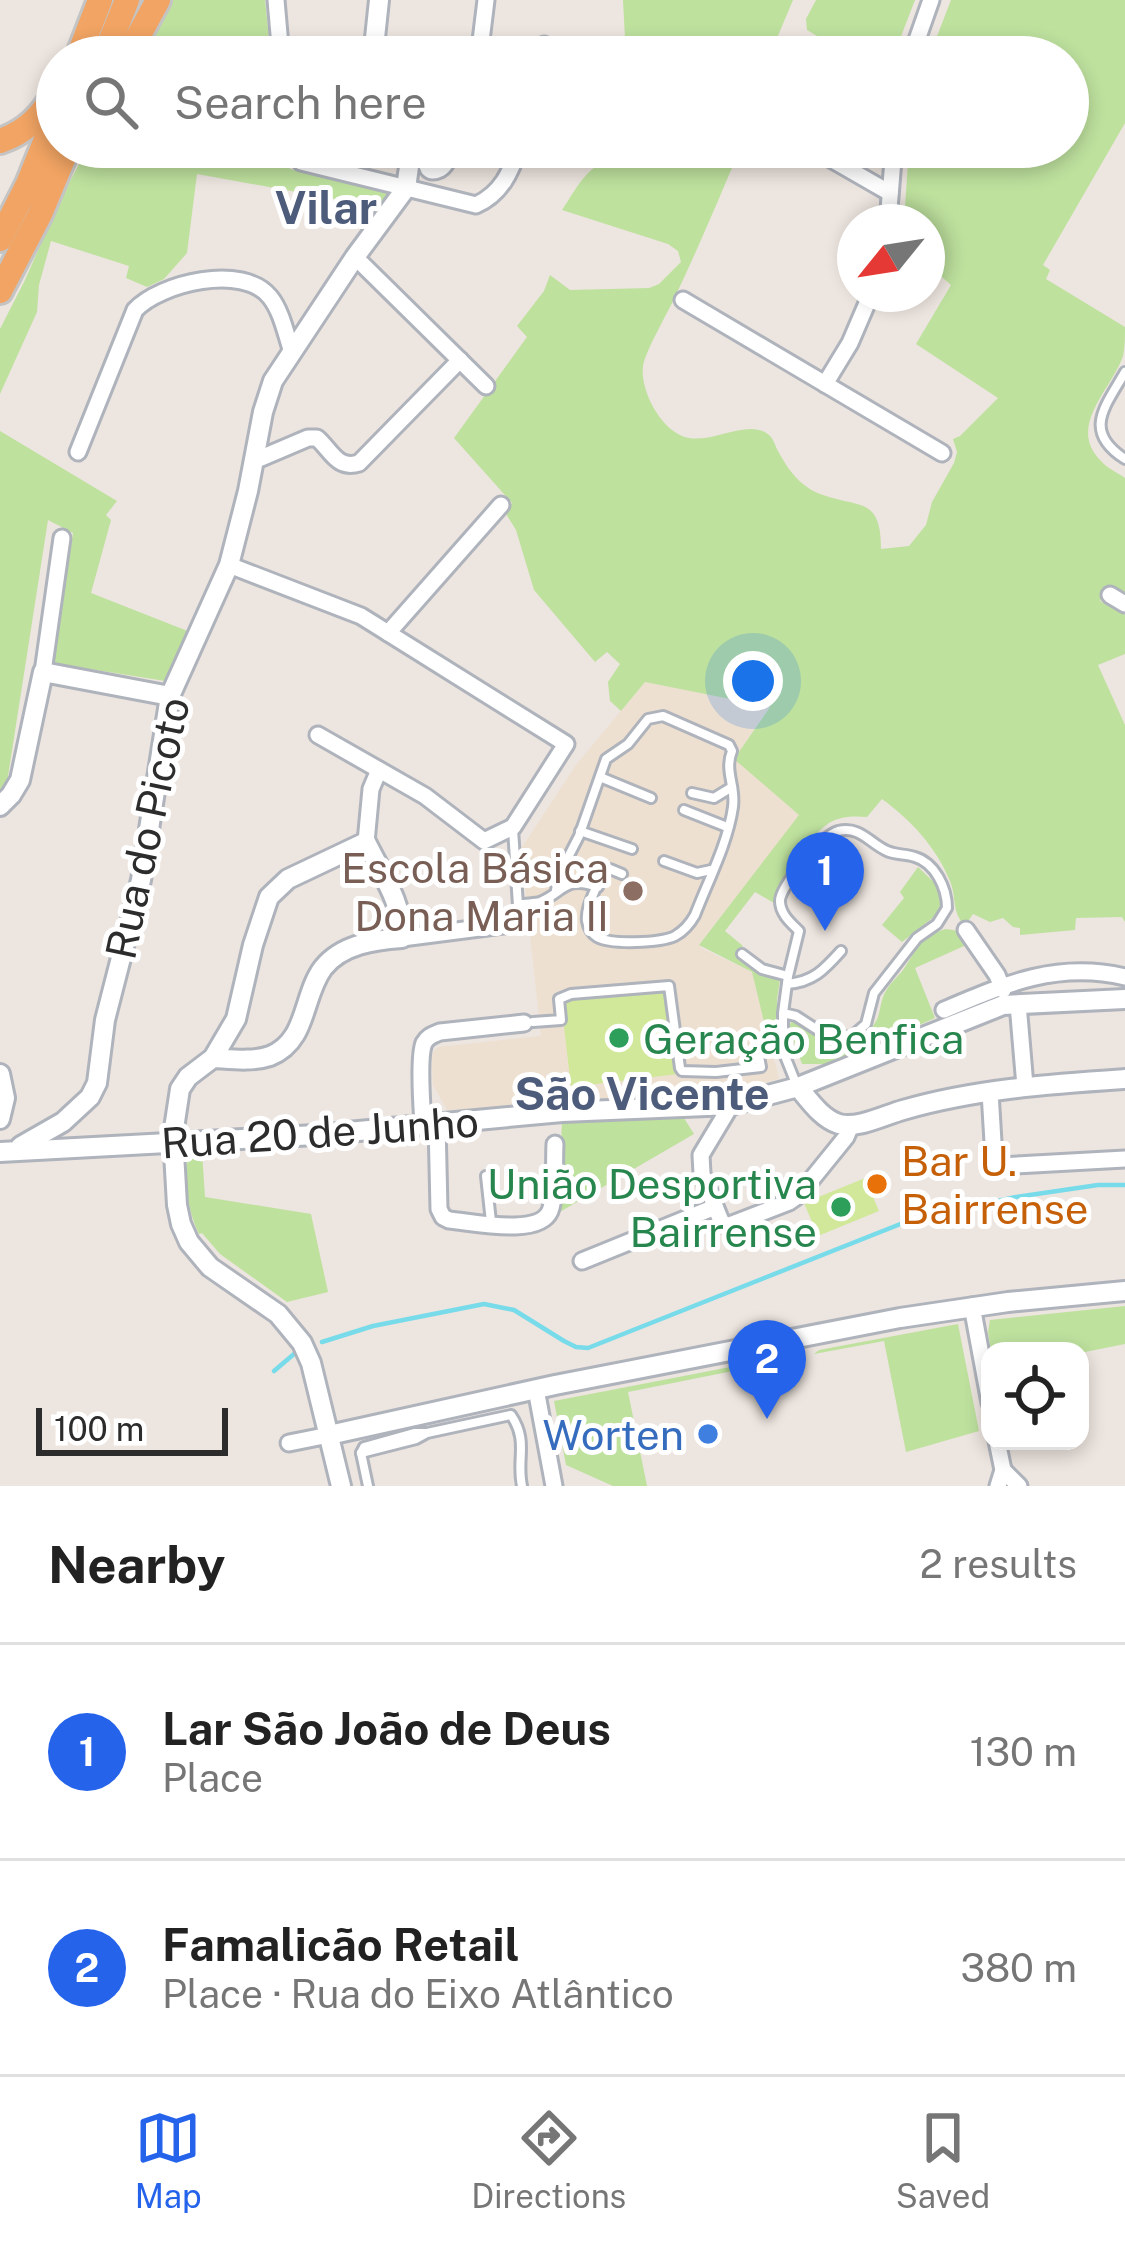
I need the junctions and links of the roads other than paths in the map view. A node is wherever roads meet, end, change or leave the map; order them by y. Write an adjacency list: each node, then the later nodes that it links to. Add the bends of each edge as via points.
1 (100, 0): 8 (highway)
2 (127, 0): 9 (highway)
3 (158, 0): 10 (highway)
4 (276, 0): 11 (street)
5 (379, 0): 12 (street)
6 (486, 0): 13 (street)
7 (932, 0): 14 (street)
8 (85, 36)
9 (112, 36)
10 (138, 36)
11 (279, 36)
12 (375, 36)
13 (481, 36)
14 (919, 36)
15 (36, 119): 16 (highway)
16 (0, 141)
17 (36, 164): 29 (highway)
18 (59, 168): 28 (highway)
19 (66, 168): 28 (highway)
20 (325, 168): 25 (street)
21 (409, 168): 25 (street)
22 (512, 168): 25 (street, via 483,202)
23 (847, 168): 26 (street)
24 (892, 168): 26 (street)
25 (406, 188): 30 (street, Rua do Picoto)
26 (890, 193): 27 (street)
27 (890, 204)
28 (40, 214): 31 (highway)
29 (0, 239)
30 (355, 256): 34 (street, Rua do Picoto); 35 (street)
31 (0, 291)
32 (683, 300): 37 (street)
33 (864, 312): 37 (street)
34 (292, 352): 39 (street, via 275,307 254,286 210,278 147,300 135,310); 41 (street, Rua do Picoto, via 268,395)
35 (460, 359): 38 (street); 41 (street, via 359,463 342,464 317,438)
36 (1125, 372): 42 (lane, via 1099,424 1104,442)
37 (825, 384): 40 (street)
38 (486, 386)
39 (78, 452)
40 (942, 453)
41 (254, 457): 45 (street, Rua do Picoto)
42 (1125, 459)
43 (501, 505): 46 (street)
44 (62, 538): 47 (street)
45 (229, 565): 46 (street); 48 (street, Rua do Picoto)
46 (388, 633): 57 (street, via 566,744)
47 (43, 673): 48 (street); 55 (street, via 18,785)
48 (170, 696): 90 (street, Rua do Picoto, via 97,1083)
49 (318, 736): 50 (street)
50 (379, 770): 57 (street, via 484,841); 60 (street)
51 (600, 777): 52 (lane, via 606,759 655,715 729,745); 54 (lane); 59 (lane)
52 (733, 786): 53 (lane, via 714,798); 58 (lane)
53 (692, 794)
54 (651, 798)
55 (0, 806)
56 (684, 810): 58 (lane)
57 (513, 827): 67 (lane)
58 (727, 827): 63 (lane)
59 (580, 831): 61 (lane); 66 (lane)
60 (366, 842): 71 (street, via 396,901); 82 (street, via 268,897 236,1019)
61 (632, 849)
62 (664, 861): 63 (lane, via 697,873)
63 (712, 869): 65 (lane, via 690,923 659,940 593,934 587,917)
64 (622, 874): 65 (lane, via 607,870)
65 (598, 886): 66 (lane)
66 (556, 890): 67 (lane)
67 (519, 904): 68 (lane)
68 (519, 923): 71 (street)
69 (937, 924): 70 (lane); 75 (lane, via 947,897 920,858 889,852 859,832 831,833 779,898 799,931); 79 (lane, via 874,993 866,1024 852,1036 830,1039)
70 (966, 930): 76 (street)
71 (402, 938): 82 (street, via 372,940 334,957 294,1038 276,1053)
72 (841, 951): 75 (lane, via 813,979)
73 (742, 954): 75 (lane)
74 (1125, 977): 76 (street, via 1098,970 1035,975)
75 (787, 980): 79 (lane)
76 (1008, 998): 77 (street, Rua 20 de Junho); 78 (street); 85 (street); 86 (street, Rua 20 de Junho)
77 (1125, 999)
78 (944, 1010)
79 (783, 1013): 86 (lane, via 782,1051)
80 (529, 1022): 81 (lane, via 561,1020 559,999 571,994 669,986 682,1071 761,1067); 91 (street, via 440,1032 424,1042)
81 (754, 1051)
82 (212, 1058): 93 (street, via 180,1089)
83 (0, 1074): 89 (street)
84 (1125, 1079): 85 (street)
85 (1025, 1086): 87 (street)
86 (798, 1088): 88 (street, Rua 20 de Junho); 92 (street, via 836,1124)
87 (990, 1092): 92 (street); 97 (street, via 1000,1166)
88 (731, 1105): 91 (street, Rua 20 de Junho); 99 (street, via 701,1155)
89 (0, 1119)
90 (63, 1122): 95 (street, Rua do Picoto); 96 (street, Rua do Picoto)
91 (430, 1123): 93 (street, Rua 20 de Junho); 100 (street, via 440,1214)
92 (851, 1125): 99 (street, via 789,1202 727,1226)
93 (173, 1144): 95 (street, Rua 20 de Junho); 106 (street, via 189,1243 290,1326 311,1363)
94 (555, 1144): 100 (street, via 544,1220)
95 (52, 1148): 96 (street, Rua 20 de Junho)
96 (6, 1151)
97 (1125, 1160)
98 (486, 1176): 100 (lane)
99 (715, 1207): 101 (street)
100 (491, 1224)
101 (582, 1261)
102 (1125, 1291): 103 (street)
103 (972, 1306): 104 (street); 105 (street)
104 (981, 1354)
105 (536, 1390): 106 (street); 112 (street)
106 (328, 1435): 107 (street); 109 (street)
107 (289, 1443)
108 (1000, 1478): 113 (street)
109 (341, 1486)
110 (368, 1486): 111 (lane, via 364,1447 511,1414 523,1448)
111 (522, 1486)
112 (554, 1486)
113 (1019, 1486)

